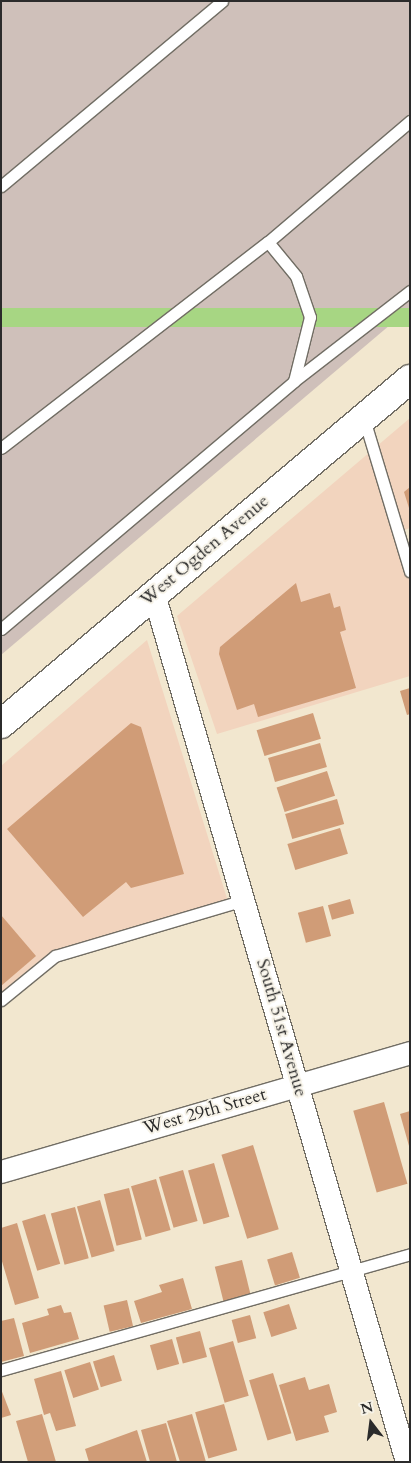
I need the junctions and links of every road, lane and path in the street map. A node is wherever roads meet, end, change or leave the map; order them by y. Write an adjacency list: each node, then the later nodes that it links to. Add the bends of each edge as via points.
1 (222, 1): 3 (lane)
2 (410, 122): 4 (lane)
3 (1, 186)
4 (268, 242): 7 (lane, via 296,276 310,317); 9 (lane)
5 (410, 291): 7 (lane)
6 (410, 379): 8 (main road, West Ogden Avenue)
7 (294, 381): 12 (lane)
8 (364, 418): 10 (lane); 11 (main road, West Ogden Avenue)
9 (1, 448)
10 (410, 571)
11 (154, 594): 13 (main road, West Ogden Avenue); 14 (street, South 51st Avenue)
12 (1, 629)
13 (1, 724)
14 (244, 900): 15 (lane, via 54,956); 17 (street, South 51st Avenue)
15 (1, 1000)
16 (410, 1053): 17 (street, West 29th Street)
17 (298, 1085): 18 (street, West 29th Street); 20 (street, South 51st Avenue)
18 (1, 1172)
19 (410, 1254): 20 (lane)
20 (352, 1270): 21 (lane); 22 (street, South 51st Avenue)
21 (1, 1370)
22 (408, 1462)

